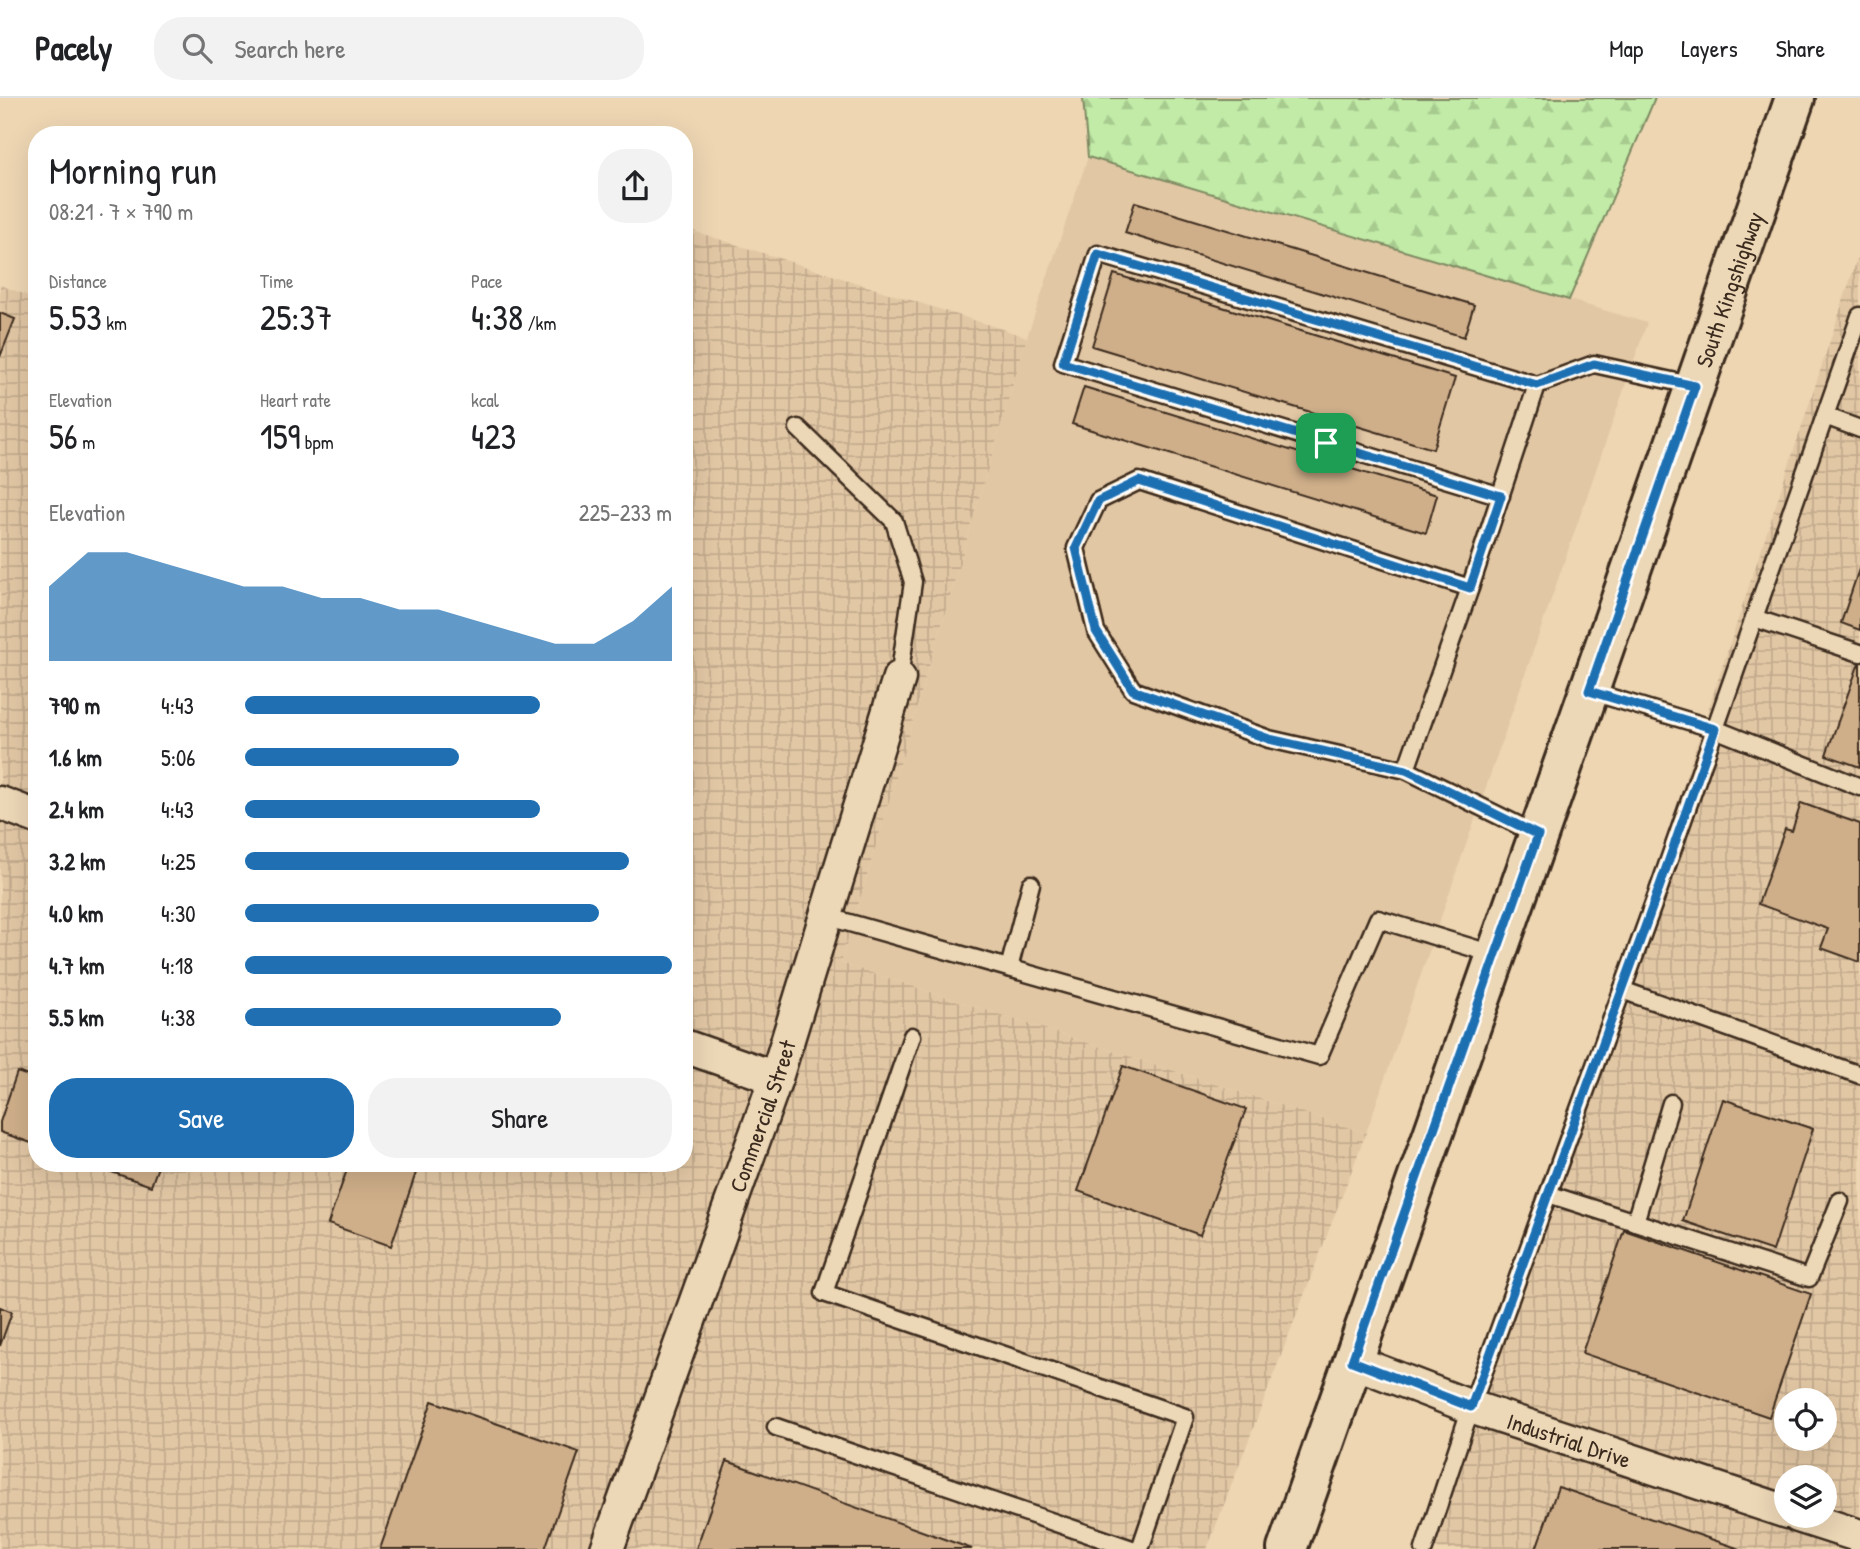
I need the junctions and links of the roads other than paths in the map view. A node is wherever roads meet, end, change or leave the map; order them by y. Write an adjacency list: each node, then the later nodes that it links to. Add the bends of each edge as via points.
1 (1795, 98): 4 (main road, South Kingshighway)
2 (1860, 316): 5 (lane)
3 (1537, 385): 4 (lane, via 1594,364); 8 (lane); 8 (lane, via 1098,254 1063,363)
4 (1695, 386): 13 (main road, South Kingshighway)
5 (1825, 416): 7 (lane); 10 (lane)
6 (797, 428): 12 (lane, via 894,522 913,582)
7 (1860, 429)
8 (1501, 496): 9 (lane)
9 (1470, 588): 15 (lane); 15 (lane, via 1139,481 1098,501 1076,548 1096,631 1133,690 1269,739)
10 (1754, 618): 11 (lane); 14 (lane)
11 (1860, 653)
12 (899, 678): 21 (street, Commercial Street)
13 (1589, 691): 14 (lane); 19 (main road, South Kingshighway)
14 (1715, 729): 16 (lane); 24 (lane)
15 (1406, 770): 19 (lane)
16 (1860, 787)
17 (0, 803): 18 (street)
18 (28, 814)
19 (1538, 835): 22 (main road, South Kingshighway)
20 (1031, 884): 23 (lane)
21 (825, 916): 23 (lane); 28 (street, Commercial Street)
22 (1496, 955): 23 (lane, via 1378,919 1319,1056); 33 (main road, South Kingshighway)
23 (1009, 968)
24 (1622, 990): 27 (lane); 30 (lane)
25 (912, 1036): 41 (lane, via 824,1293 1185,1417)
26 (693, 1049): 28 (street)
27 (1860, 1076)
28 (776, 1078): 39 (street, Commercial Street)
29 (1671, 1103): 32 (lane)
30 (1548, 1194): 32 (lane); 34 (lane)
31 (1840, 1201): 32 (lane, via 1808,1278)
32 (1635, 1222)
33 (1352, 1361): 34 (street, Industrial Drive); 42 (main road, South Kingshighway)
34 (1471, 1407): 36 (street, Industrial Drive); 43 (lane)
35 (776, 1427): 40 (lane)
36 (1774, 1508)
37 (1835, 1528): 38 (street)
38 (1860, 1536)
39 (607, 1549)
40 (1132, 1549)
41 (1140, 1549)
42 (1287, 1549)
43 (1424, 1549)

